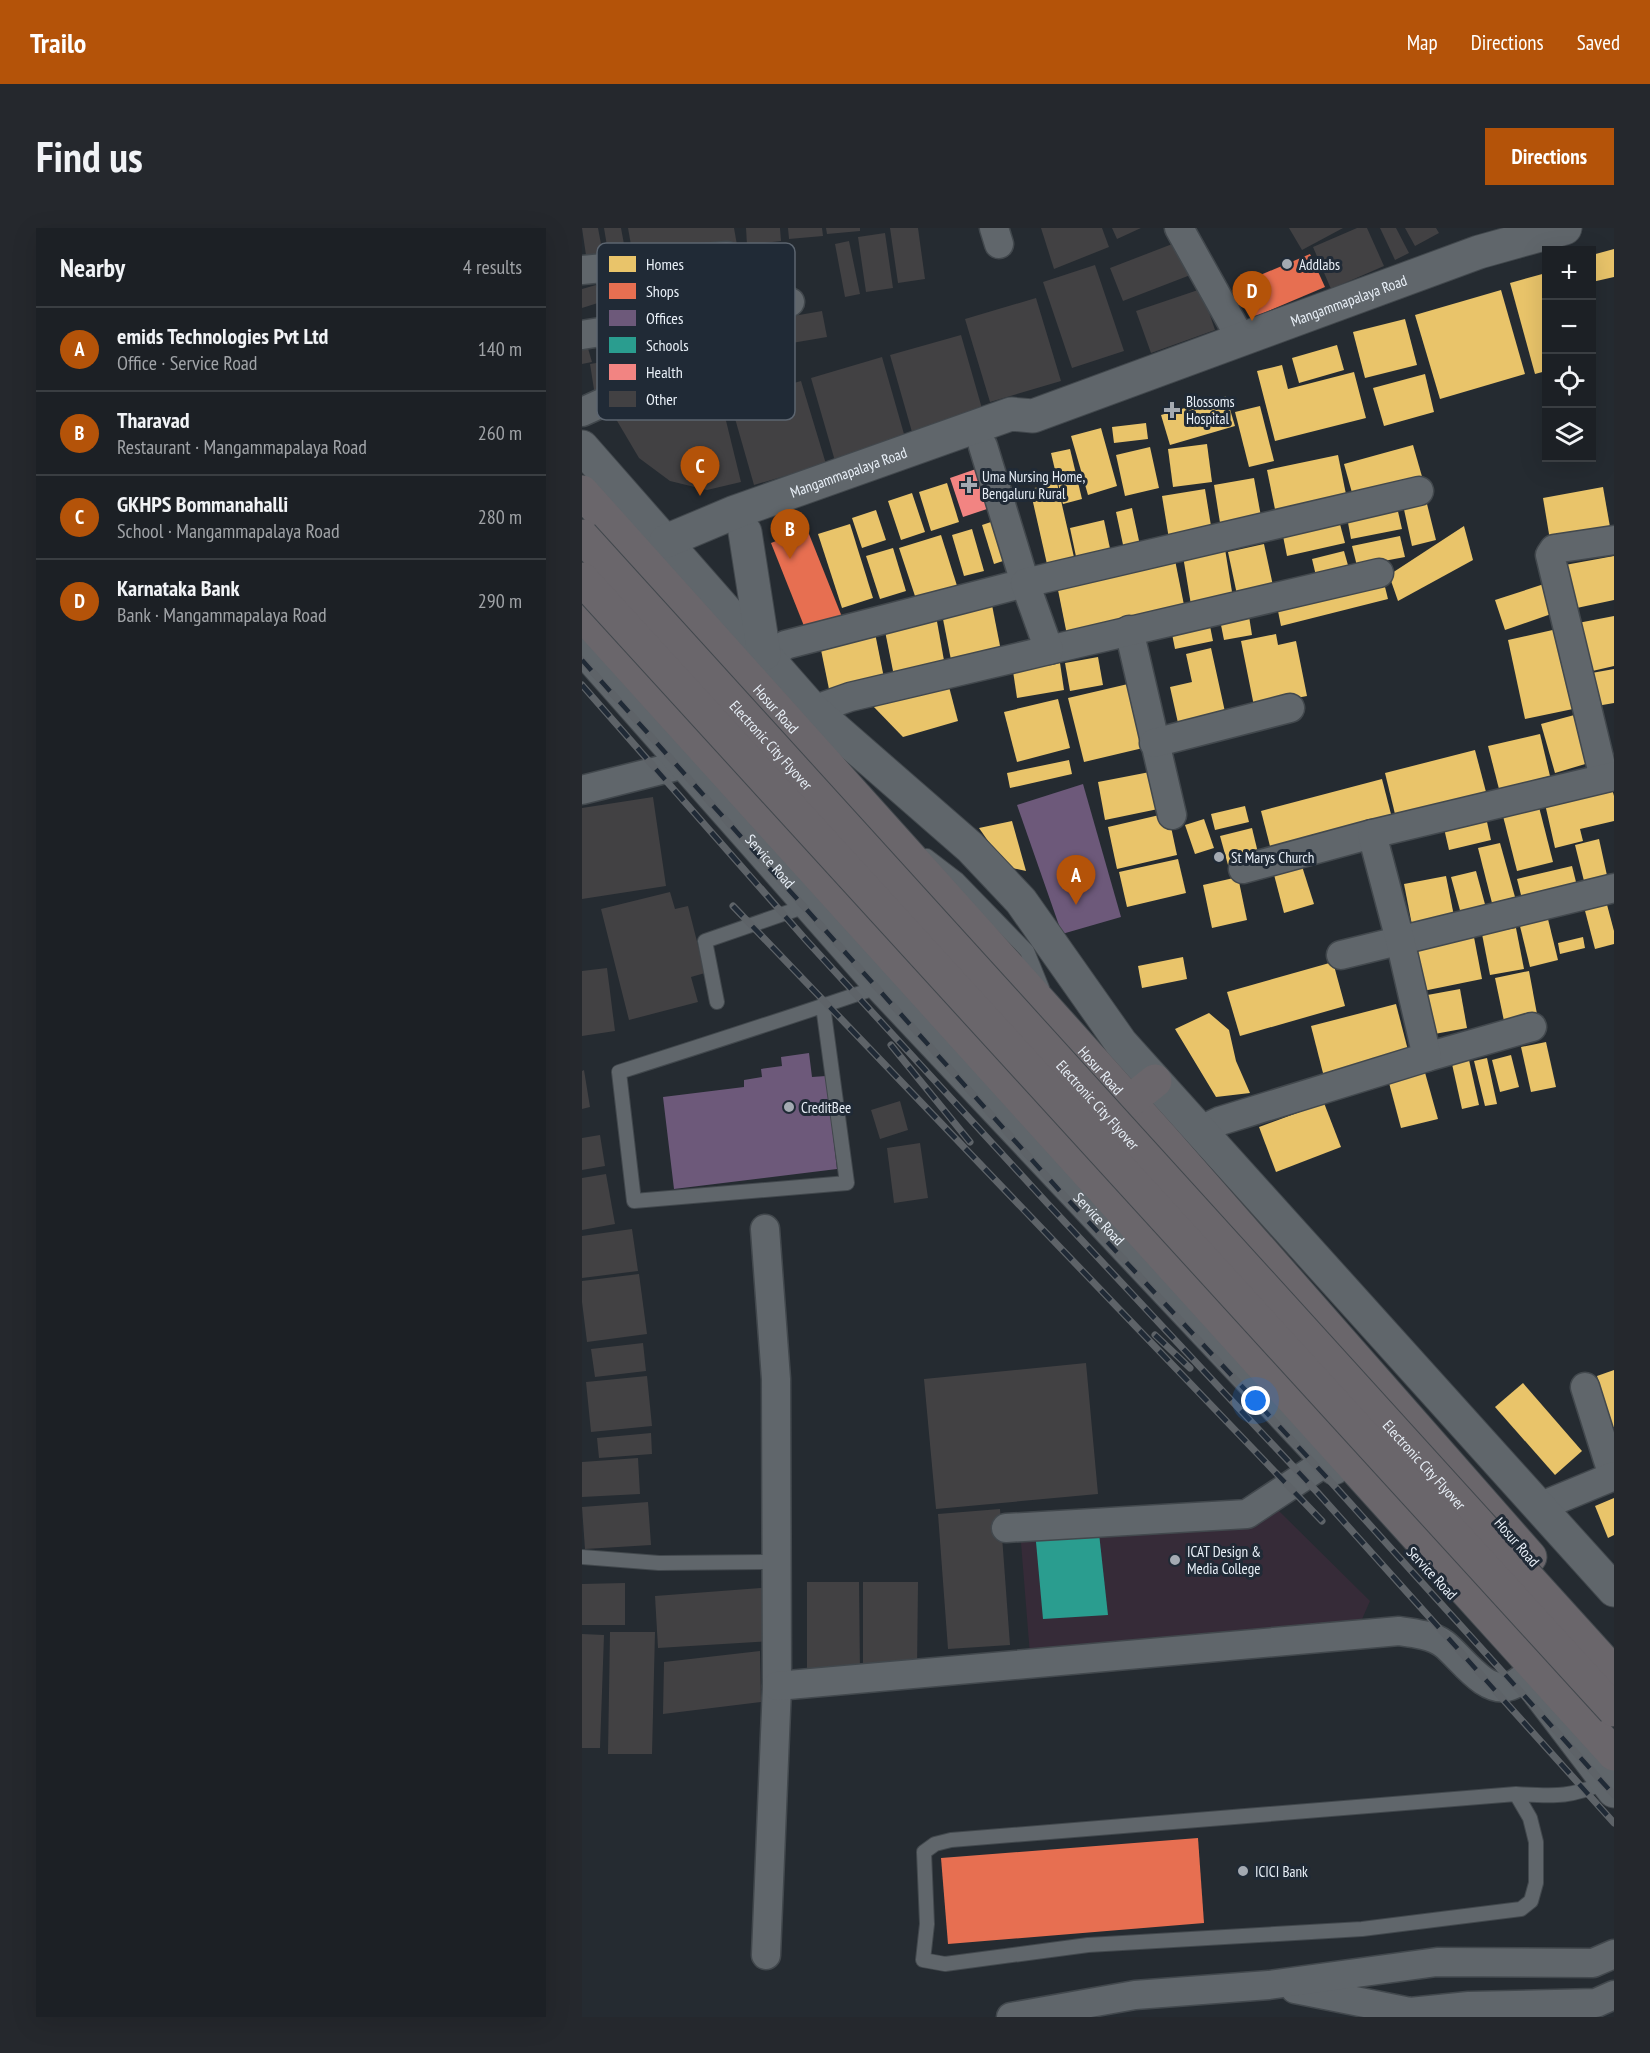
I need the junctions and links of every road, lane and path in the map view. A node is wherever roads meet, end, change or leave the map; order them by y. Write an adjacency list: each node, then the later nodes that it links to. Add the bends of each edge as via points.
1 (1179, 228): 7 (street)
2 (1565, 228): 7 (street, Mangammapalaya Road, via 1479,252)
3 (597, 269): 4 (street)
4 (582, 270)
5 (597, 333): 6 (street)
6 (582, 335)
7 (1241, 339): 10 (street, Mangammapalaya Road)
8 (597, 405): 9 (street)
9 (582, 412)
10 (1033, 416): 12 (street, Mangammapalaya Road, via 1021,433); 18 (street, Mangammapalaya Road, via 1011,414 735,512)
11 (582, 447): 18 (street)
12 (983, 447): 15 (street, Mangammapalaya Road); 21 (street)
13 (1419, 491): 21 (street)
14 (582, 492): 46 (highway, Hosur Road)
15 (745, 532): 18 (street, Mangammapalaya Road); 26 (street)
16 (582, 536): 58 (highway, Electronic City Flyover, bridge)
17 (1614, 540): 31 (street, via 1554,549 1550,555)
18 (674, 550): 26 (street)
19 (1378, 573): 23 (street)
20 (582, 579): 61 (highway, Electronic City Flyover, bridge)
21 (1025, 583): 25 (street); 26 (street, via 785,645)
22 (582, 614): 62 (highway)
23 (1129, 630): 25 (street); 29 (street)
24 (582, 647): 30 (street, Service Road)
25 (1049, 650): 28 (street, via 850,696)
26 (767, 656): 28 (street)
27 (1290, 708): 29 (street)
28 (813, 710): 45 (street, via 970,847 1021,901 1121,1043)
29 (1154, 743): 33 (street)
30 (686, 764): 32 (street); 37 (street, Service Road)
31 (1609, 777): 34 (street)
32 (582, 790)
33 (1173, 815)
34 (1372, 834): 35 (street); 38 (street)
35 (1243, 869)
36 (1614, 888): 38 (street)
37 (810, 905): 40 (street, Service Road); 41 (lane, via 705,941)
38 (1400, 940): 39 (street); 44 (street)
39 (1341, 955)
40 (881, 986): 42 (lane); 50 (street, Service Road)
41 (717, 1002)
42 (823, 1006): 42 (lane, via 619,1072 634,1201 847,1183)
43 (1532, 1027): 44 (street)
44 (1427, 1057): 47 (street, via 1220,1121)
45 (1155, 1081): 46 (highway); 47 (street)
46 (1130, 1101): 57 (highway, Hosur Road)
47 (1199, 1131): 52 (street)
48 (765, 1229): 55 (street, via 776,1379)
49 (1584, 1387): 51 (street)
50 (1327, 1461): 53 (street, via 1246,1514); 59 (street, Service Road)
51 (1614, 1476): 52 (street)
52 (1539, 1507): 56 (street)
53 (1006, 1528)
54 (582, 1557): 55 (lane, via 658,1563)
55 (776, 1562): 60 (street)
56 (1614, 1590)
57 (1614, 1652)
58 (1614, 1673)
59 (1527, 1676): 60 (street, via 1504,1687 1486,1682 1444,1644 1424,1635 1399,1631); 62 (street, Service Road)
60 (777, 1686): 65 (street)
61 (1614, 1710)
62 (1612, 1776): 63 (lane, via 1583,1792 1564,1796)
63 (1516, 1794): 63 (lane, via 1530,1818 1536,1842 1536,1883 1531,1901 1521,1909 1362,1929 1088,1945 945,1964 923,1960 927,1924 924,1852 935,1844)
64 (1614, 1954): 66 (street, via 1593,1962 1437,1962)
65 (766, 1955)
66 (1403, 1967): 67 (street); 70 (street)
67 (1269, 1984): 69 (street); 70 (street)
68 (1606, 1998): 70 (street, via 1469,2006)
69 (1138, 2006): 71 (street)
70 (1411, 2014)
71 (1011, 2017)

